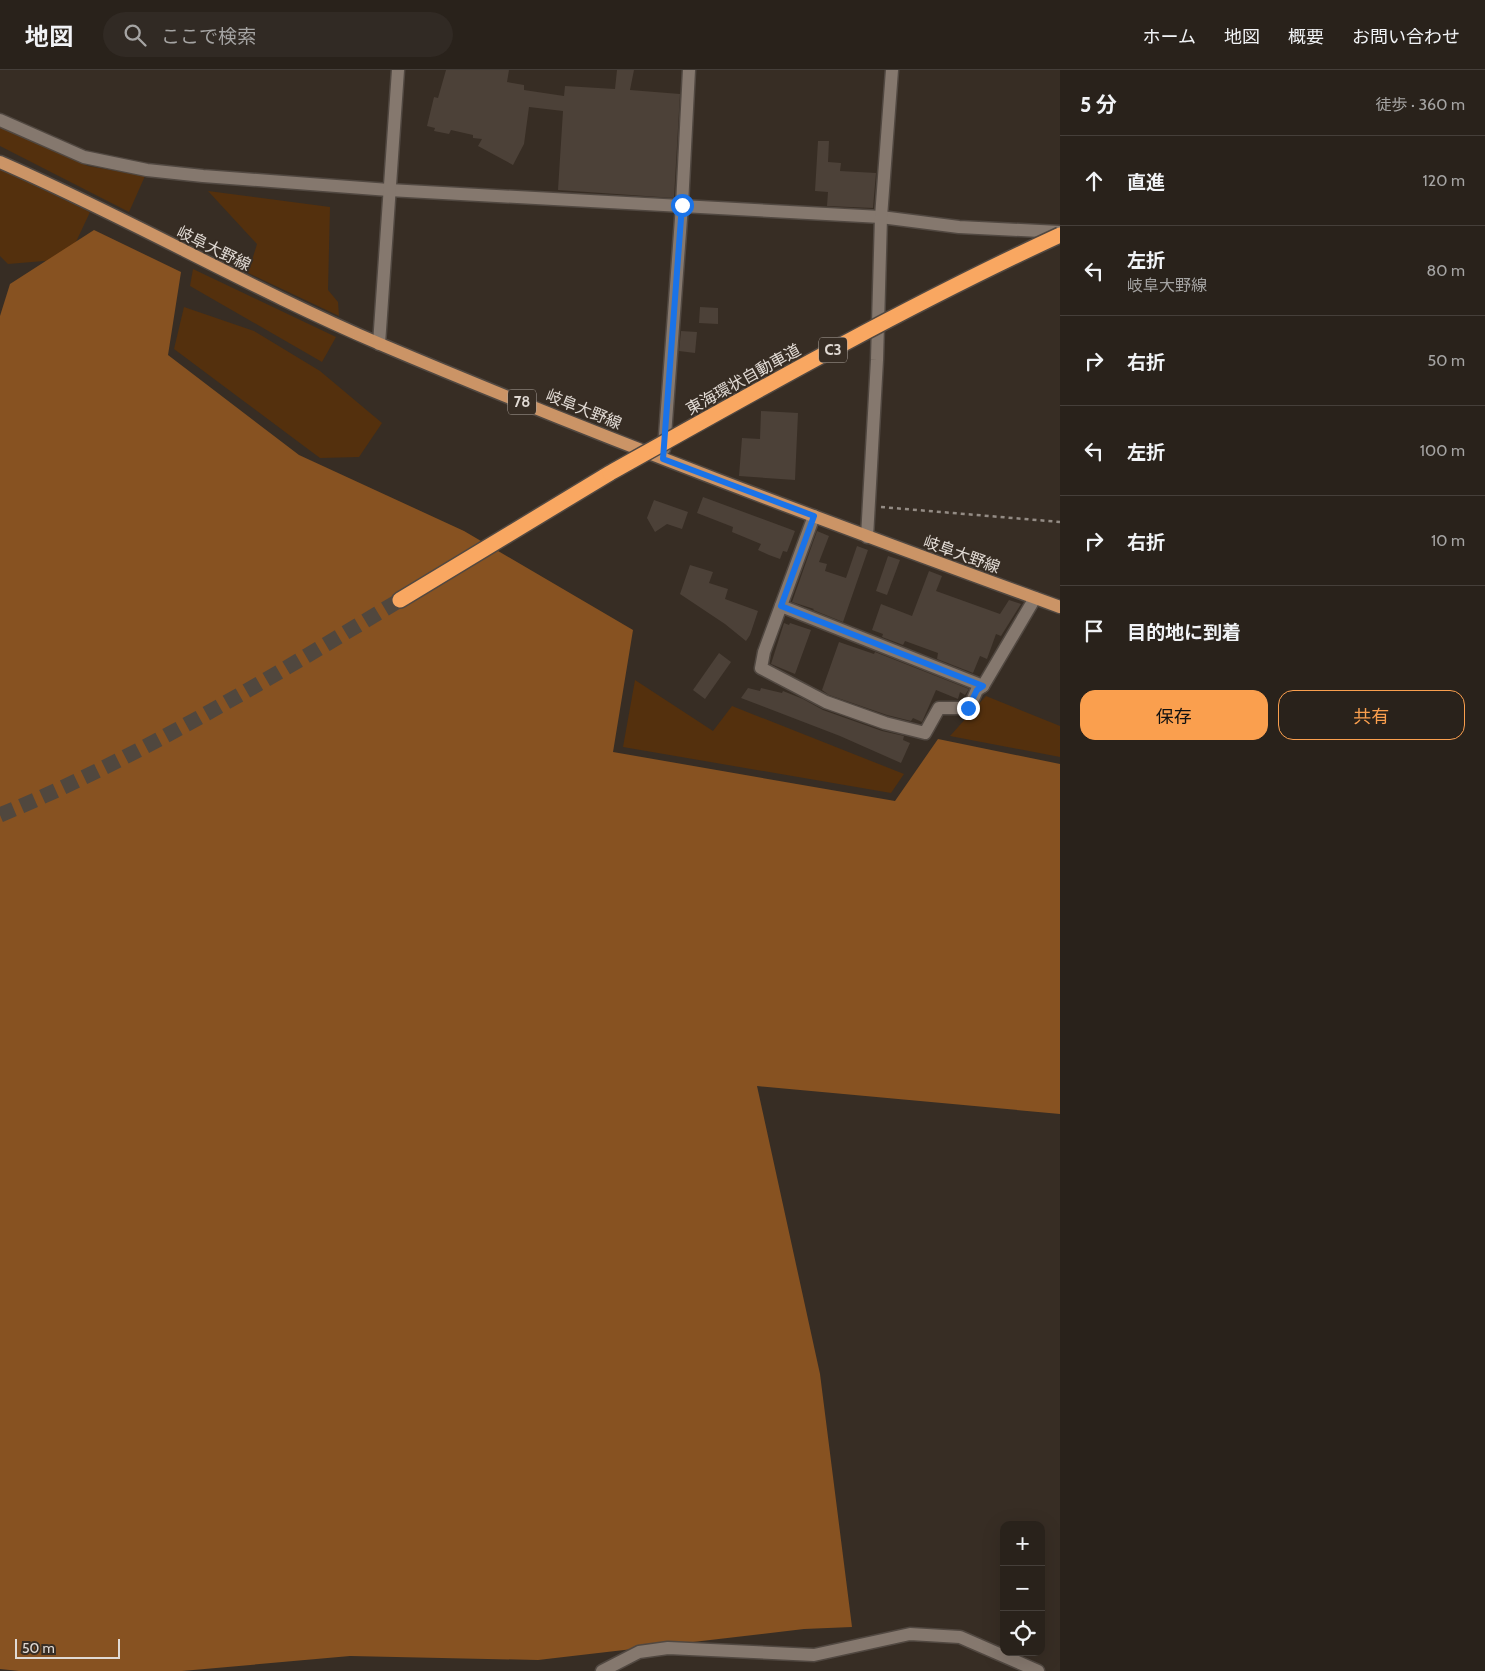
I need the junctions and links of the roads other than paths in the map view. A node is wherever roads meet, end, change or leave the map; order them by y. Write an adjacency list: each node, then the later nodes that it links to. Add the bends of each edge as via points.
1 (398, 70): 6 (street)
2 (690, 70): 7 (street)
3 (892, 70): 8 (street)
4 (0, 120): 6 (street, via 84,157 147,170)
5 (0, 162): 10 (main road, 岐阜大野線 / 78)
6 (389, 190): 7 (street); 10 (street)
7 (682, 205): 8 (street); 11 (street)
8 (881, 217): 9 (street, via 959,227); 13 (street)
9 (1060, 234): 15 (highway, 東海環状自動車道 / C3, bridge, via 766,385 610,473)
10 (379, 344): 11 (main road, 岐阜大野線 / 78)
11 (663, 459): 12 (main road, 岐阜大野線 / 78)
12 (814, 516): 13 (main road, 岐阜大野線 / 78); 16 (street)
13 (867, 537): 14 (main road, 岐阜大野線 / 78)
14 (1035, 598): 17 (main road, 岐阜大野線 / 78); 18 (street)
15 (400, 600)
16 (781, 606): 18 (street); 18 (street, via 761,668 826,702 925,733 939,708 968,708 977,690)
17 (1060, 607)
18 (983, 686)
19 (602, 1671): 20 (street, via 639,1652 668,1648 814,1654 910,1634 960,1637)
20 (1038, 1671)

